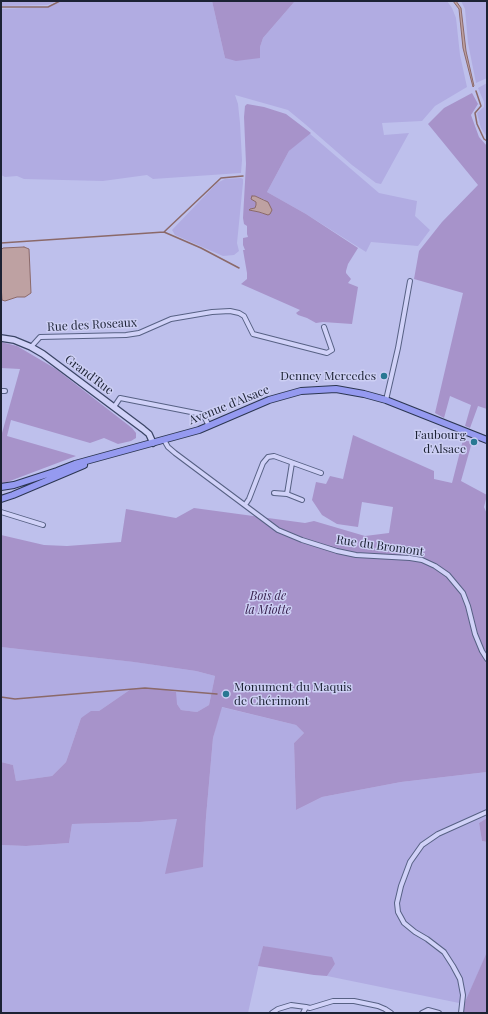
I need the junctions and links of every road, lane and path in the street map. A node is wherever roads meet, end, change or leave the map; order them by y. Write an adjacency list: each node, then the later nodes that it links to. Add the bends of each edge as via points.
1 (410, 282): 5 (street)
2 (324, 327): 4 (street, Rue des Roseaux, via 332,350 327,352 253,334 244,316 230,311 171,319 139,333 126,335 40,337)
3 (1, 338): 4 (street, Grand'Rue)
4 (31, 347): 6 (street, Grand'Rue)
5 (386, 400): 7 (main road, Avenue d'Alsace, via 344,390 301,391 269,400); 9 (main road, Avenue d'Alsace)
6 (114, 407): 7 (street, via 120,398 201,414); 10 (street, Grand'Rue, via 149,434)
7 (209, 426): 8 (main road, Avenue d'Alsace)
8 (164, 440): 10 (main road, Avenue d'Alsace); 19 (street, Rue du Bromont, via 175,453)
9 (487, 440)
10 (153, 443): 11 (main road, Avenue d'Alsace)
11 (94, 460): 14 (main road, Avenue d'Alsace); 17 (main road, Avenue d'Alsace)
12 (292, 463): 13 (street); 16 (street); 19 (street, via 274,456 268,457)
13 (321, 473)
14 (1, 487)
15 (274, 493): 16 (street)
16 (287, 494): 18 (street)
17 (1, 498)
18 (302, 500)
19 (245, 505): 22 (street, Rue du Bromont, via 278,530 308,542 356,555 410,558 436,566 448,575 463,593 475,634)
20 (1, 512): 21 (street)
21 (43, 525)
22 (487, 659)
23 (487, 812): 30 (street, via 438,834 422,845 410,862 397,903 398,912 404,923 440,949 453,966 460,980 463,995)
24 (306, 1007): 25 (street, via 291,1005); 26 (street); 27 (street, via 333,1001 354,1001 378,1006)
25 (272, 1013)
26 (303, 1013)
27 (391, 1013)
28 (422, 1013): 29 (street, via 428,1010)
29 (439, 1013)
30 (461, 1013)

